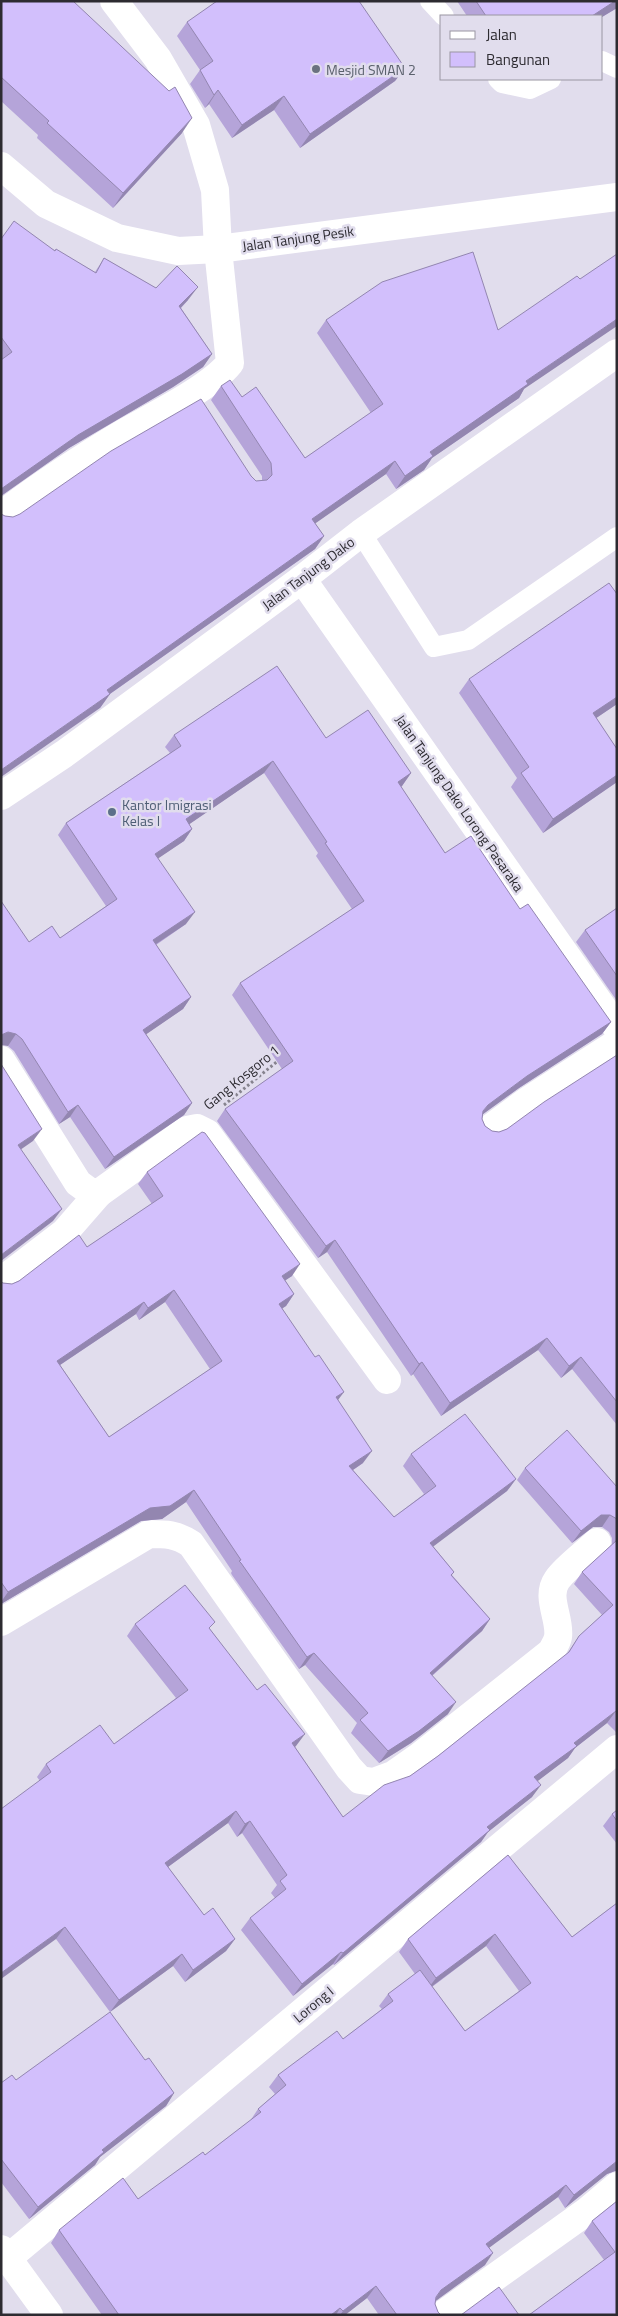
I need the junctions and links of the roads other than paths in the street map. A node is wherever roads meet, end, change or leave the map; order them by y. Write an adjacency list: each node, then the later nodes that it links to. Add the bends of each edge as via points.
1 (114, 1): 10 (street, via 158,59 196,125 215,190)
2 (430, 1): 3 (lane)
3 (443, 15)
4 (603, 61): 5 (lane)
5 (617, 68)
6 (499, 80): 7 (lane, via 530,89)
7 (549, 80)
8 (1, 166): 10 (street, Jalan Tanjung Pesik, via 46,204 117,238 178,251)
9 (617, 197): 10 (street, Jalan Tanjung Pesik)
10 (218, 249): 12 (street, via 230,363 223,372 198,400 122,434)
11 (617, 353): 13 (street, Jalan Tanjung Dako)
12 (1, 515)
13 (361, 533): 14 (lane, via 434,647 468,640); 15 (street, Jalan Tanjung Dako)
14 (617, 537)
15 (302, 579): 16 (street, Jalan Tanjung Dako, via 64,754); 17 (street, Jalan Tanjung Dako Lorong Pasaraka)
16 (1, 796)
17 (617, 1028)
18 (617, 1043): 20 (street)
19 (1, 1060): 21 (street, via 78,1183)
20 (489, 1129)
21 (99, 1193): 22 (street, via 66,1232); 23 (street, via 187,1130 197,1128 207,1134)
22 (1, 1281)
23 (387, 1380)
24 (597, 1542): 25 (street, via 557,1580 553,1592 559,1623 558,1639 552,1652 420,1756 393,1775 374,1782 360,1780 348,1768 190,1544 178,1536 149,1534)
25 (1, 1622)
26 (617, 1749): 28 (street, Lorong I)
27 (617, 2186): 30 (street, via 586,2212)
28 (4, 2253): 29 (street)
29 (49, 2315)
30 (442, 2315)

